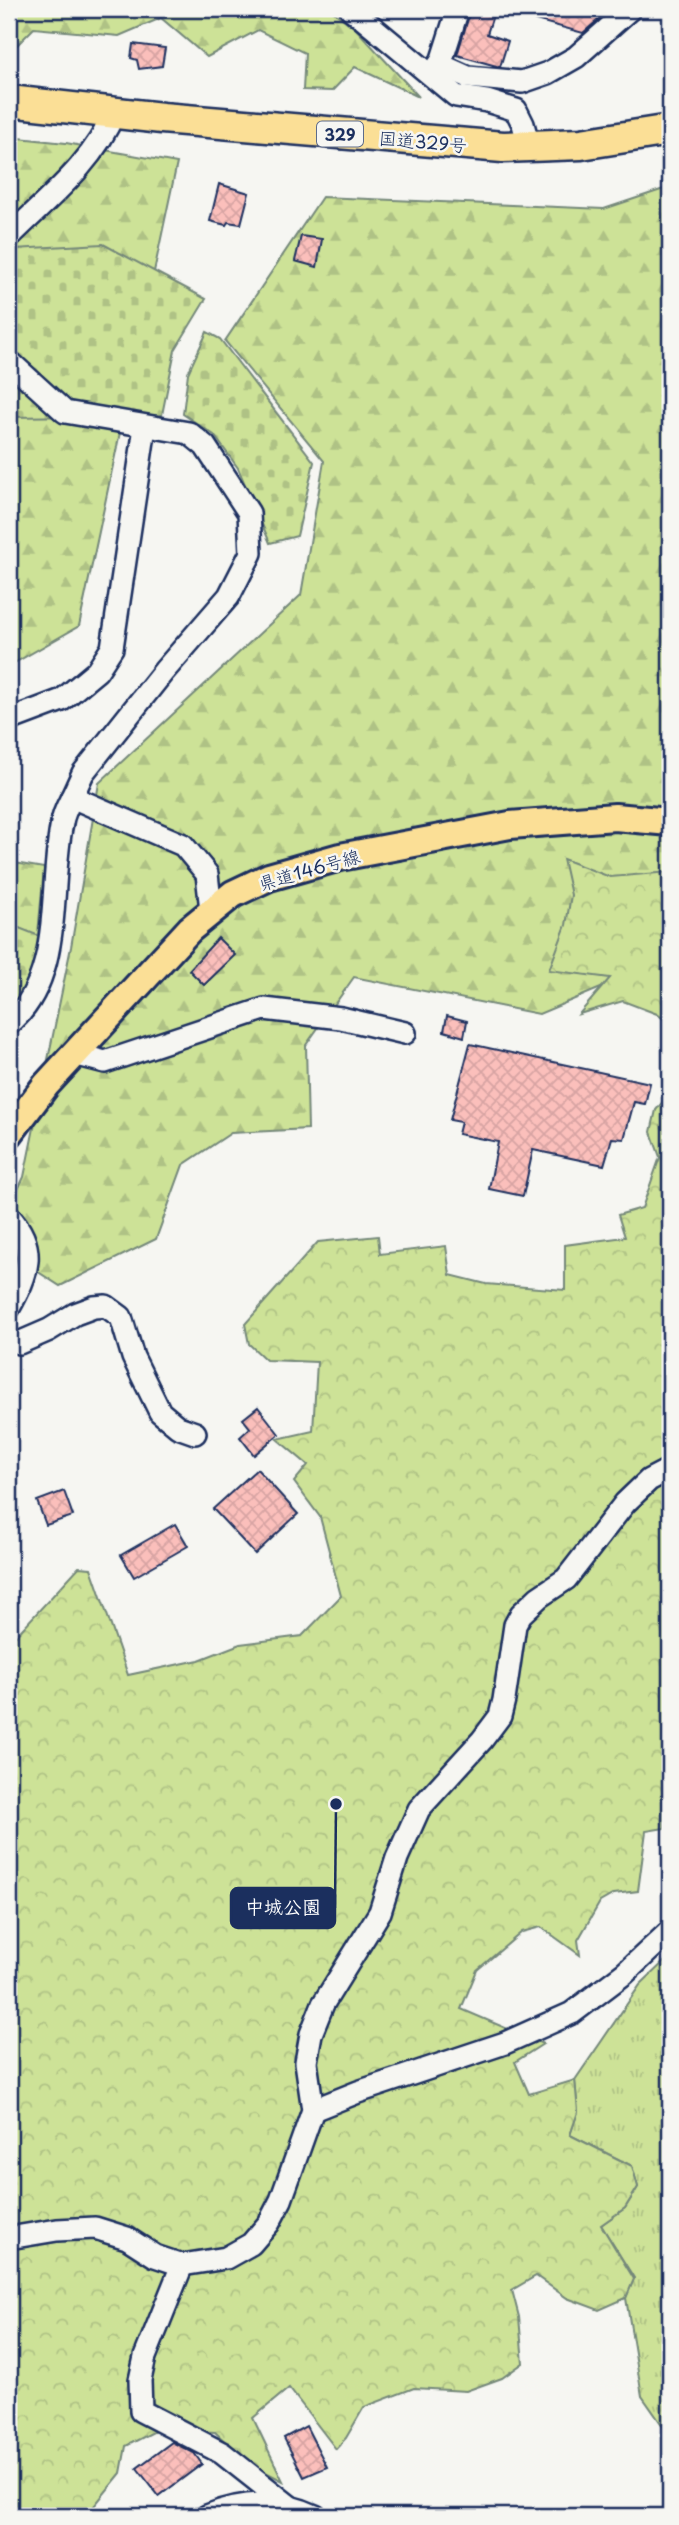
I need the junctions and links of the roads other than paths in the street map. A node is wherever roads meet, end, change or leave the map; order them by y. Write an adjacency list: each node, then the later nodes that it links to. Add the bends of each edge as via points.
1 (351, 9): 4 (street)
2 (458, 9): 4 (street)
3 (629, 9): 4 (street, via 576,57 522,82)
4 (437, 72): 8 (street, via 456,96 516,110)
5 (9, 101): 6 (highway, 国道329号 / 329)
6 (114, 113): 8 (highway, 国道329号 / 329, via 443,143); 9 (street, via 104,137 81,166)
7 (670, 130): 8 (highway, 国道329号 / 329, via 581,144)
8 (529, 146)
9 (9, 237)
10 (9, 361): 11 (street, via 65,412)
11 (145, 428): 12 (street, via 112,648 97,671 62,700); 13 (street, via 189,433 205,446 249,513 251,553 229,596 83,773)
12 (9, 720)
13 (72, 797): 15 (street, via 183,845 207,874); 16 (street, via 62,821 49,949 31,998)
14 (670, 822): 15 (main road, 県道146号線, via 615,817 510,825 414,842 269,877)
15 (211, 910): 18 (main road, 県道146号線)
16 (9, 1024)
17 (405, 1033): 18 (street, via 341,1018 264,1009 105,1062)
18 (74, 1054): 19 (main road, 県道146号線)
19 (9, 1134)
20 (9, 1216): 21 (street, via 20,1229 27,1270)
21 (9, 1308)
22 (9, 1339): 23 (street, via 19,1343 75,1314 106,1306 121,1317 133,1357 160,1412 178,1427)
23 (195, 1433)
24 (670, 1469): 26 (street, via 649,1480 625,1503 566,1579 539,1597 514,1625 500,1716 419,1809 380,1912 323,2004 306,2062)
25 (670, 1931): 26 (street, via 572,2013 505,2043)
26 (313, 2110): 28 (street, via 269,2224 251,2244 226,2258)
27 (9, 2238): 28 (street, via 95,2228)
28 (181, 2265): 29 (street, via 145,2357 141,2411 222,2454)
29 (289, 2507): 30 (street, via 248,2505); 31 (street)
30 (207, 2516)
31 (315, 2516)

